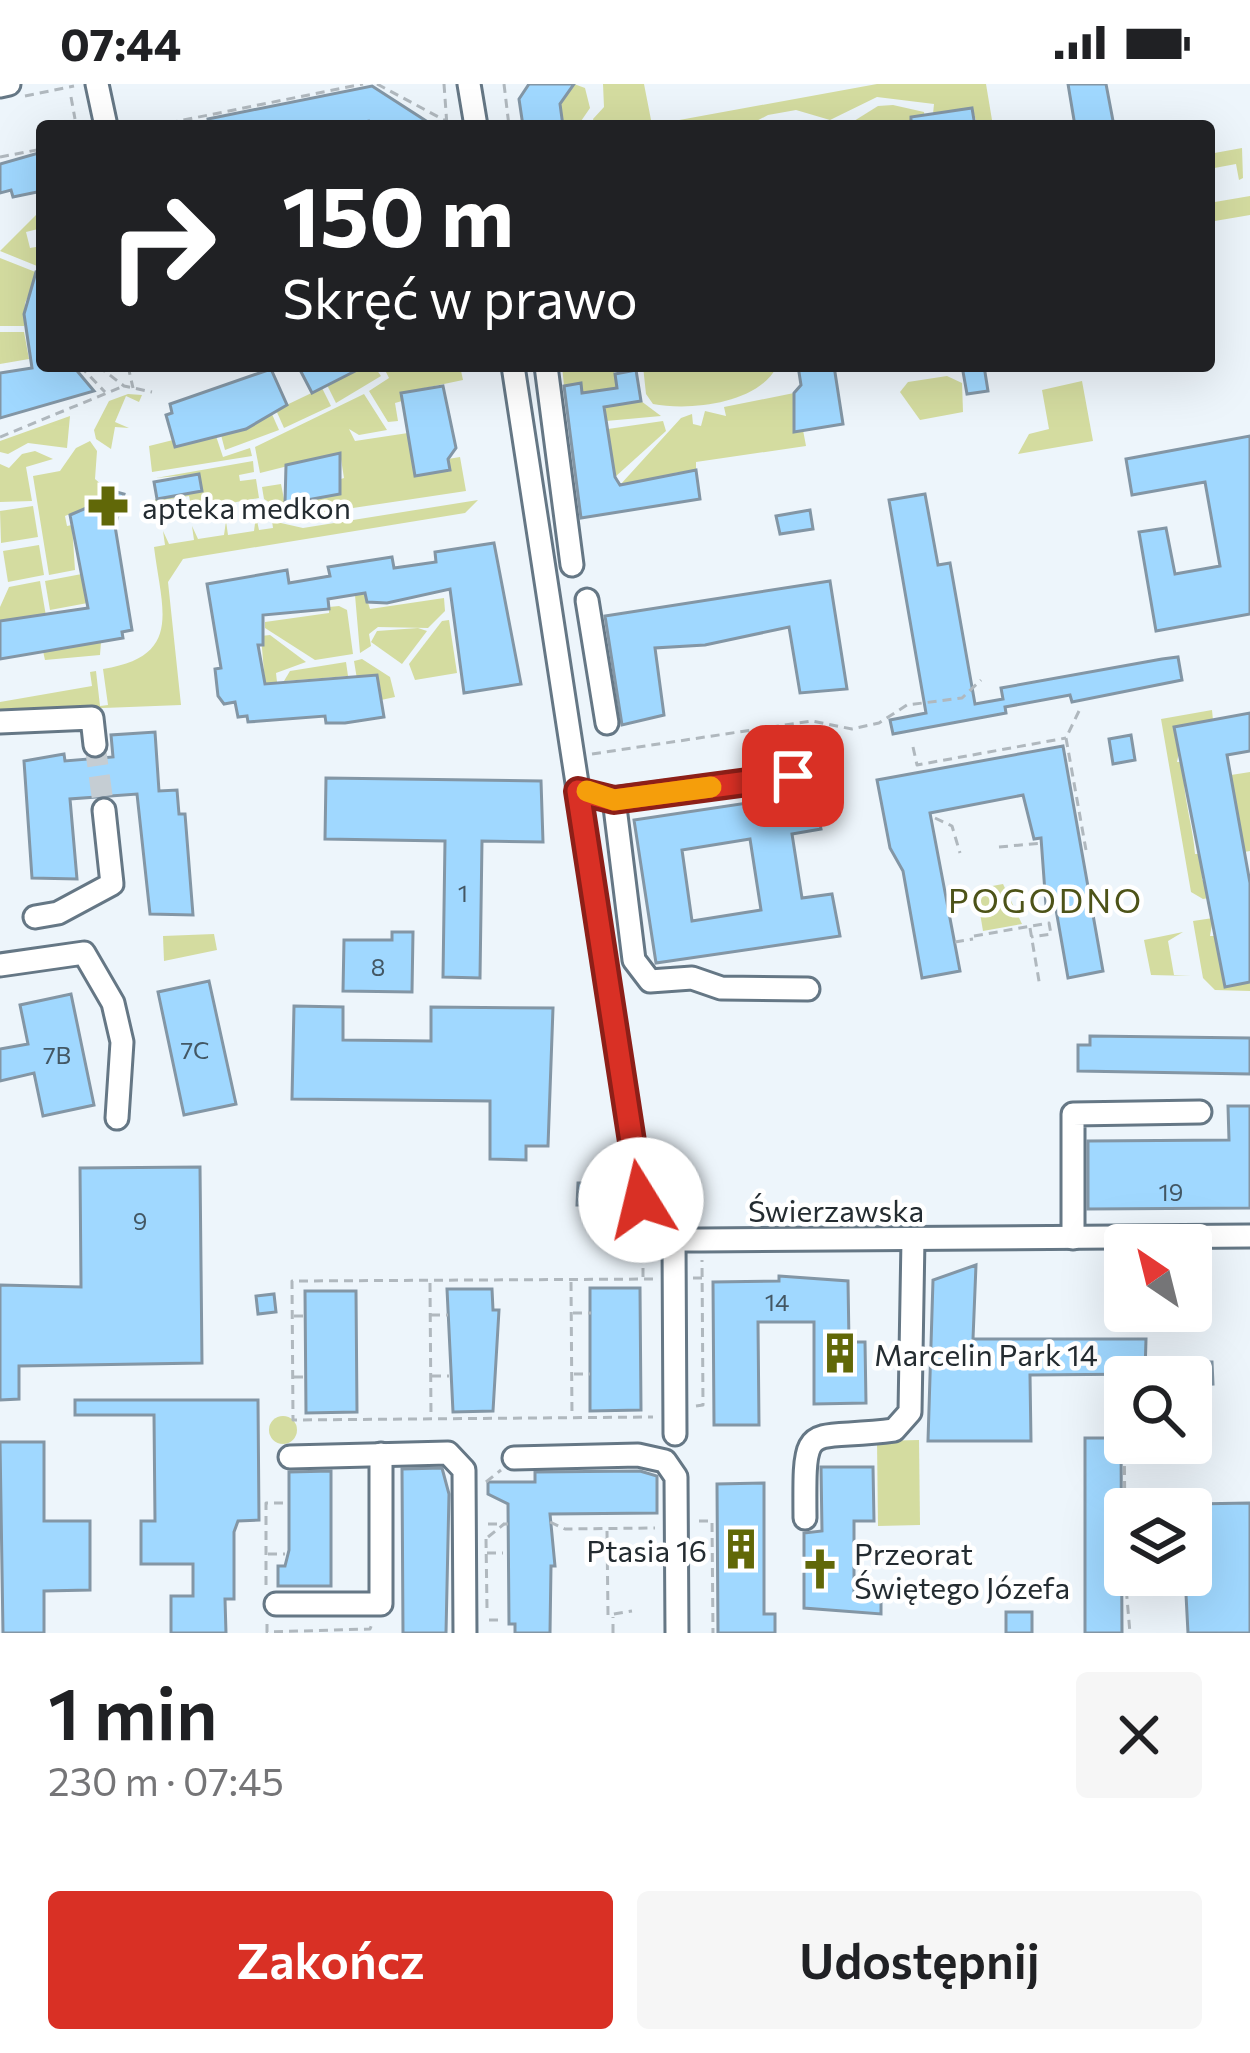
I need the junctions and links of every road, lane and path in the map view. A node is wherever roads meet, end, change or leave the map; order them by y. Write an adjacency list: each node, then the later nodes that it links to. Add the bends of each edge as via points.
1 (363, 84): 11 (path)
2 (377, 84): 12 (path)
3 (444, 84): 13 (path)
4 (469, 84): 14 (street)
5 (504, 84): 15 (path)
6 (93, 88): 7 (path); 10 (street)
7 (9, 89)
8 (71, 97): 9 (path)
9 (75, 118)
10 (104, 120)
11 (185, 120)
12 (439, 120)
13 (446, 120)
14 (475, 120)
15 (508, 120)
16 (36, 149): 17 (path)
17 (0, 157)
18 (84, 372): 24 (path)
19 (93, 372): 24 (path)
20 (105, 372): 25 (path)
21 (129, 372): 26 (path)
22 (514, 372): 39 (street)
23 (547, 372): 30 (street)
24 (88, 377): 28 (path)
25 (124, 386): 26 (path); 28 (path)
26 (133, 388): 27 (path)
27 (152, 392)
28 (106, 393): 29 (path)
29 (0, 436)
30 (572, 565)
31 (587, 600): 35 (street)
32 (981, 680): 39 (path, via 962,698 907,705 852,729 812,721)
33 (1079, 712): 36 (path)
34 (0, 722): 37 (street, via 92,718)
35 (607, 723)
36 (1066, 738): 40 (path); 49 (path)
37 (94, 745)
38 (913, 747): 40 (path)
39 (572, 756): 43 (street)
40 (917, 765): 41 (path)
41 (918, 773)
42 (793, 776): 44 (street)
43 (578, 791): 44 (street); 63 (street, via 641,1200 655,1231)
44 (614, 800): 57 (street, via 634,960 650,981)
45 (104, 810): 51 (street, via 112,884 58,913)
46 (935, 818): 50 (path, via 952,826)
47 (1042, 843): 48 (path)
48 (999, 847)
49 (1086, 850)
50 (960, 854)
51 (35, 916)
52 (1029, 926): 53 (path); 53 (path, via 1049,922 1052,934); 54 (path)
53 (1031, 937): 56 (path)
54 (955, 942)
55 (0, 965): 59 (street, via 84,953 113,1003 122,1042)
56 (1040, 987)
57 (808, 989)
58 (1200, 1112): 61 (street, via 1073,1114)
59 (117, 1118)
60 (1250, 1236): 61 (street, Świerzawska)
61 (1073, 1238): 62 (street, Świerzawska)
62 (913, 1239): 64 (street, Świerzawska); 93 (street, via 910,1412 894,1430 820,1433 810,1441)
63 (674, 1240): 64 (street, Świerzawska); 67 (street)
64 (700, 1240): 68 (path)
65 (644, 1250): 69 (path)
66 (291, 1270): 72 (path)
67 (674, 1278): 68 (path); 69 (path); 87 (street)
68 (703, 1278): 87 (path, via 704,1405 691,1406 691,1420)
69 (644, 1279): 71 (path)
70 (430, 1280): 71 (path); 72 (path); 75 (path)
71 (571, 1280): 73 (path)
72 (292, 1281): 77 (path)
73 (571, 1313): 74 (path); 79 (path)
74 (591, 1313)
75 (430, 1315): 76 (path); 81 (path)
76 (448, 1315)
77 (292, 1316): 78 (path); 83 (path)
78 (305, 1316)
79 (572, 1374): 80 (path); 85 (path)
80 (590, 1374)
81 (430, 1376): 82 (path); 86 (path)
82 (449, 1376)
83 (292, 1377): 84 (path); 86 (path, via 293,1420)
84 (306, 1377)
85 (572, 1418): 86 (path); 87 (path)
86 (431, 1419)
87 (675, 1426)
88 (382, 1454): 89 (street); 107 (street, via 381,1604); 112 (street, via 448,1453 462,1464)
89 (290, 1457)
90 (516, 1464): 91 (path, via 486,1479); 115 (street, via 638,1455 665,1461 676,1477)
91 (486, 1498)
92 (486, 1511): 96 (path)
93 (805, 1518)
94 (692, 1521): 116 (path, via 712,1521)
95 (550, 1522): 99 (path)
96 (486, 1524): 101 (path); 101 (path, via 506,1524)
97 (632, 1528): 98 (path); 99 (path); 100 (path)
98 (665, 1528)
99 (607, 1529): 109 (path)
100 (632, 1537)
101 (486, 1538): 102 (path)
102 (487, 1553): 103 (path); 110 (path)
103 (503, 1553)
104 (266, 1554): 105 (path)
105 (285, 1554)
106 (1125, 1596): 117 (path)
107 (276, 1604)
108 (632, 1611): 109 (path)
109 (613, 1616): 114 (path)
110 (487, 1620): 111 (path); 113 (path)
111 (504, 1620)
112 (465, 1633)
113 (487, 1633)
114 (613, 1633)
115 (677, 1633)
116 (713, 1633)
117 (1130, 1633)

